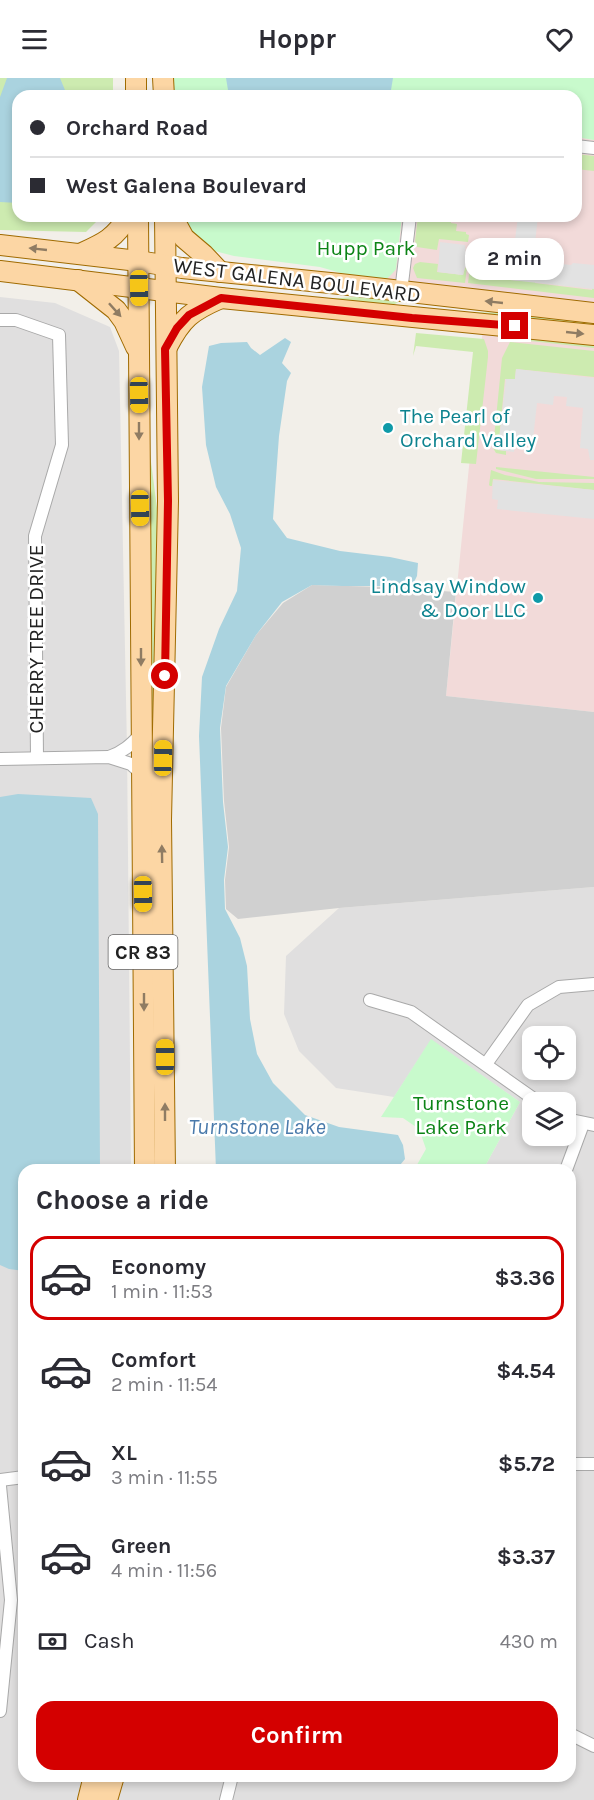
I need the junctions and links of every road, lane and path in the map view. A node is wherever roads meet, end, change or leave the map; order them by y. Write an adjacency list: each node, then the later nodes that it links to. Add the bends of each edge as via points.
1 (125, 222): 7 (main road, via 112,238)
2 (138, 222): 8 (main road, CR 83)
3 (165, 222): 9 (main road, CR 83)
4 (175, 222): 11 (main road, via 184,238)
5 (409, 222): 15 (street)
6 (0, 245): 7 (main road, WEST GALENA BOULEVARD, one-way to 6)
7 (79, 254): 8 (main road, WEST GALENA BOULEVARD)
8 (138, 261): 9 (main road, WEST GALENA BOULEVARD); 13 (main road, CR 83)
9 (165, 265): 11 (main road, WEST GALENA BOULEVARD); 14 (main road, CR 83)
10 (0, 271): 12 (main road, WEST GALENA BOULEVARD)
11 (220, 272): 15 (main road, WEST GALENA BOULEVARD)
12 (78, 280): 13 (main road, WEST GALENA BOULEVARD); 23 (main road, one-way to 23, via 116,310)
13 (139, 288): 14 (main road, WEST GALENA BOULEVARD); 23 (main road, CR 83)
14 (165, 291): 16 (main road, WEST GALENA BOULEVARD); 22 (main road, CR 83)
15 (401, 292): 17 (main road, WEST GALENA BOULEVARD)
16 (221, 298): 19 (main road, WEST GALENA BOULEVARD); 22 (main road, via 189,315)
17 (462, 299): 18 (main road, WEST GALENA BOULEVARD, one-way to 17); 19 (main road, via 438,306 407,305)
18 (594, 314)
19 (389, 316): 21 (main road, WEST GALENA BOULEVARD, one-way to 21)
20 (0, 320): 26 (street, CHERRY TREE DRIVE, via 16,320 59,335 62,444 35,536)
21 (594, 334)
22 (165, 349): 35 (main road, CR 83, one-way to 22, via 161,820 168,501)
23 (138, 350): 24 (main road, CR 83, one-way to 24)
24 (141, 734): 25 (street, via 122,753); 28 (main road, CR 83)
25 (109, 757): 26 (street); 28 (street, via 131,764)
26 (37, 758): 27 (street)
27 (0, 759)
28 (142, 774): 34 (main road, CR 83, one-way to 34)
29 (594, 984): 31 (street, via 559,987 528,1005)
30 (370, 1000): 31 (street, via 411,1012)
31 (486, 1064): 32 (street)
32 (524, 1092)
33 (588, 1124): 36 (street)
34 (145, 1164)
35 (165, 1164)
36 (569, 1164)
37 (576, 1464): 38 (street)
38 (594, 1464)
39 (18, 1478): 40 (street)
40 (0, 1480)
41 (0, 1486): 42 (street, via 11,1600)
42 (0, 1711)
43 (576, 1737): 44 (street)
44 (594, 1746)
45 (92, 1782): 48 (main road)
46 (112, 1782): 49 (main road)
47 (230, 1782): 50 (street)
48 (88, 1800)
49 (107, 1800)
50 (226, 1800)

